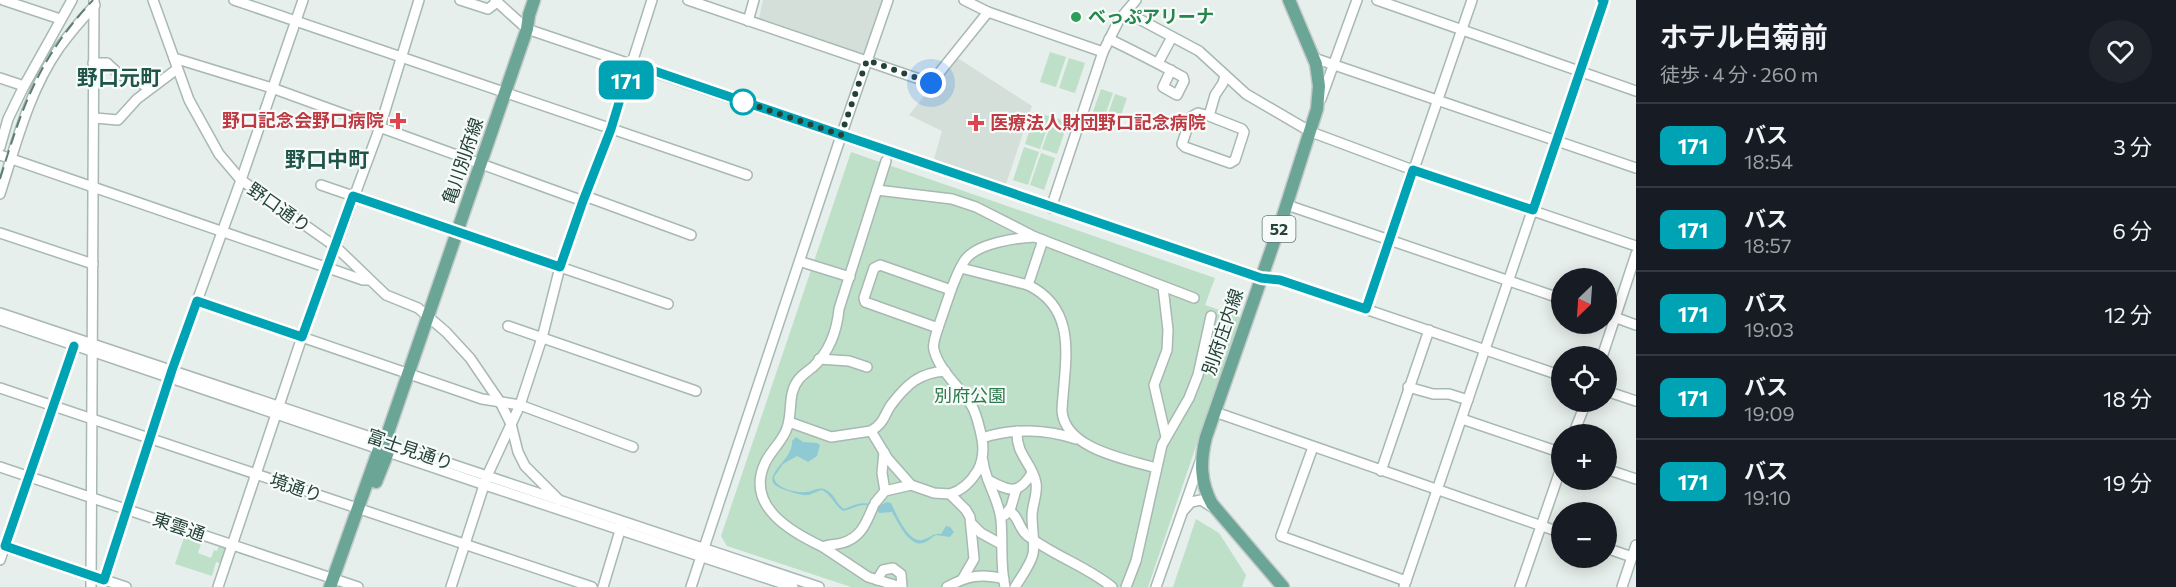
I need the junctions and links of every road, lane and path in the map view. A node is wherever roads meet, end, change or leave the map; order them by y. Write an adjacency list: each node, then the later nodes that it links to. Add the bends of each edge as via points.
1 (3, 0): 25 (street)
2 (72, 0): 25 (street)
3 (153, 0): 33 (street, 野口通り)
4 (234, 0): 26 (street)
5 (303, 0): 26 (street)
6 (419, 0): 34 (street)
7 (460, 0): 21 (street, via 488,9)
8 (534, 0): 28 (main road, 亀川別府線)
9 (543, 0): 28 (main road, 亀川別府線)
10 (652, 0): 38 (street)
11 (688, 0): 27 (street)
12 (754, 0): 27 (street)
13 (888, 0): 36 (street)
14 (964, 0): 23 (street)
15 (1136, 0): 24 (street)
16 (1289, 0): 35 (main road, 別府庄内線 / 52)
17 (1357, 0): 40 (street)
18 (1377, 0): 29 (street)
19 (1472, 0): 29 (street)
20 (1604, 0): 43 (street)
21 (496, 1): 28 (street)
22 (96, 2): 37 (street); 62 (street, via 59,48 42,77)
23 (988, 12): 32 (street); 36 (street, via 931,83)
24 (1126, 12): 30 (street); 31 (street)
25 (60, 19): 46 (street)
26 (296, 21): 34 (street); 47 (street)
27 (748, 21): 36 (street)
28 (527, 28): 38 (street); 50 (main road, 亀川別府線)
29 (1462, 30): 43 (street); 51 (street)
30 (1172, 37): 39 (street); 44 (street, via 1199,51)
31 (1109, 39): 32 (street); 39 (street)
32 (1102, 52): 76 (street)
33 (174, 58): 41 (street, 野口通り); 47 (street)
34 (401, 58): 50 (street); 55 (street)
35 (1314, 58): 40 (street); 52 (main road, 別府庄内線 / 52)
36 (867, 60): 58 (street)
37 (93, 63): 48 (street, via 106,63 120,75 136,78); 54 (street)
38 (631, 63): 56 (street); 58 (street)
39 (1158, 63): 42 (street)
40 (1335, 64): 51 (street); 52 (street)
41 (177, 69): 48 (street); 68 (street, 野口通り, via 219,154)
42 (1171, 70)
43 (1580, 72): 49 (street); 59 (street)
44 (1226, 75): 53 (street); 57 (street, via 1252,98)
45 (0, 78): 46 (street)
46 (24, 86): 60 (street)
47 (272, 88): 55 (street); 68 (street)
48 (148, 89): 54 (street, via 118,120)
49 (1636, 91)
50 (505, 93): 56 (street); 64 (main road, 亀川別府線)
51 (1437, 100): 59 (street); 66 (street)
52 (1317, 109): 57 (main road, 別府庄内線 / 52)
53 (1209, 116): 53 (street, via 1244,132 1235,160 1230,162 1182,144 1191,117 1198,113)
54 (94, 118): 70 (street)
55 (380, 127): 64 (street); 73 (street)
56 (611, 129): 67 (street); 74 (street)
57 (1311, 132): 66 (street); 95 (main road, 別府庄内線 / 52)
58 (841, 135): 76 (street); 194 (street)
59 (1556, 141): 65 (street); 77 (street)
60 (0, 147)
61 (0, 155): 62 (street)
62 (12, 159): 70 (street); 72 (street)
63 (886, 161): 71 (street)
64 (482, 164): 74 (street); 79 (main road, 亀川別府線)
65 (1636, 168)
66 (1413, 170): 77 (street); 83 (street)
67 (747, 175)
68 (242, 180): 78 (street); 85 (street, 野口通り)
69 (321, 185): 73 (street)
70 (93, 187): 78 (street); 88 (street)
71 (877, 190): 82 (street, via 952,199 988,211); 89 (street)
72 (0, 194)
73 (353, 196): 79 (street); 85 (street)
74 (584, 199): 81 (street); 90 (street)
75 (1290, 206): 83 (street)
76 (1051, 208): 95 (street)
77 (1533, 210): 84 (street); 97 (street)
78 (222, 231): 91 (street); 105 (street)
79 (458, 232): 90 (street); 111 (main road, 亀川別府線)
80 (0, 233): 88 (street)
81 (691, 235)
82 (1039, 238): 92 (street, via 998,242 975,251); 98 (street); 100 (street)
83 (1389, 240): 97 (street); 108 (street)
84 (1636, 246)
85 (336, 248): 91 (street); 96 (street, 野口通り)
86 (1636, 254): 106 (street)
87 (805, 263): 94 (street)
88 (93, 264): 121 (street)
89 (854, 266): 93 (street); 94 (street)
90 (560, 267): 107 (street); 119 (street)
91 (329, 268): 96 (street); 118 (street)
92 (961, 268): 98 (street); 101 (street)
93 (872, 272): 101 (street, via 880,265); 102 (street)
94 (850, 277): 99 (street)
95 (1261, 278): 108 (street, via 1280,280); 139 (main road, 別府庄内線 / 52)
96 (368, 280): 111 (street, 野口通り, via 386,295 418,308)
97 (1509, 281): 103 (street); 122 (street)
98 (1028, 285): 149 (street, via 1044,294 1061,317 1065,346 1062,417)
99 (846, 287): 102 (street); 123 (street, via 833,336)
100 (1163, 287): 104 (street); 146 (street, via 1167,350 1154,385)
101 (951, 290): 116 (street)
102 (865, 294): 116 (street, via 867,304)
103 (1551, 295)
104 (1194, 298)
105 (197, 301): 118 (street); 128 (street)
106 (1617, 301)
107 (668, 304)
108 (1366, 309): 117 (street)
109 (0, 313): 121 (street, 富士見通り)
110 (1211, 316): 146 (street, via 1192,390)
111 (429, 317): 126 (main road, 亀川別府線); 135 (street, 野口通り, via 462,350)
112 (1617, 318): 114 (street)
113 (0, 320): 120 (street, 富士見通り)
114 (1636, 324)
115 (508, 326): 119 (street)
116 (938, 328): 125 (street, via 933,348)
117 (1429, 330): 122 (street); 129 (street)
118 (302, 337): 126 (street); 138 (street)
119 (542, 338): 131 (street); 136 (street)
120 (74, 346): 121 (street, 富士見通り); 137 (street)
121 (92, 348): 128 (street, 富士見通り); 140 (street)
122 (1485, 349): 127 (street); 133 (street)
123 (819, 359): 124 (street); 142 (street, via 796,383)
124 (867, 367)
125 (945, 371): 144 (street, via 928,372 916,378 891,405 881,425); 147 (street, via 973,408)
126 (409, 372): 135 (street); 150 (main road, 亀川別府線)
127 (1551, 372)
128 (171, 374): 138 (street, 富士見通り); 148 (street)
129 (1408, 387): 133 (street); 159 (street)
130 (0, 388): 137 (street, 境通り)
131 (696, 392)
132 (1617, 395): 134 (street)
133 (1468, 400): 141 (street)
134 (1636, 401)
135 (500, 402): 136 (street); 143 (street, 野口通り)
136 (520, 405): 143 (street); 151 (street)
137 (54, 406): 140 (street, 境通り); 163 (street)
138 (277, 410): 150 (street, 富士見通り); 150 (street, 富士見通り, via 354,441); 162 (street)
139 (1215, 412): 152 (street); 156 (main road, 別府庄内線 / 52)
140 (92, 418): 148 (street, 境通り); 173 (street)
141 (1462, 419): 153 (street); 169 (street)
142 (789, 422): 144 (street, via 831,437); 192 (street, via 763,469 763,497 778,520)
143 (511, 424): 166 (street); 174 (street, 野口通り, via 525,466)
144 (871, 430): 154 (street)
145 (1017, 430): 147 (street); 149 (street, via 1054,433); 160 (street, via 1020,452)
146 (1166, 437): 158 (street)
147 (982, 438): 155 (street)
148 (150, 440): 162 (street, 境通り); 175 (street)
149 (1081, 441): 158 (street)
150 (384, 447): 166 (street, 富士見通り); 176 (main road, 亀川別府線)
151 (633, 447)
152 (1313, 447): 159 (street); 204 (street, via 1281,536)
153 (1551, 449)
154 (884, 452): 167 (street); 171 (street)
155 (983, 456): 165 (street); 172 (street, via 971,480 960,491)
156 (1202, 457): 177 (main road, 別府庄内線 / 52, via 1205,489); 179 (street)
157 (0, 466): 163 (street, 東雲通)
158 (1156, 468): 219 (street, via 1136,561)
159 (1381, 471): 169 (street)
160 (1032, 473): 168 (street); 186 (street, via 1036,482)
161 (1617, 473): 164 (street)
162 (255, 474): 176 (street, 境通り); 189 (street)
163 (29, 476): 173 (street, 東雲通); 188 (street)
164 (1636, 479)
165 (988, 480): 168 (street, via 1004,489); 181 (street)
166 (486, 481): 174 (street, 富士見通り); 180 (street); 190 (street)
167 (911, 485): 171 (street); 172 (street)
168 (1016, 490): 178 (street)
169 (1437, 490): 184 (street); 204 (street)
170 (1553, 490): 184 (street)
171 (885, 491): 192 (street, via 856,537)
172 (950, 494): 182 (street, via 966,510)
173 (91, 497): 175 (street, 東雲通); 197 (street)
174 (560, 501): 180 (street, 野口通り); 183 (street, 富士見通り)
175 (126, 509): 189 (street, 東雲通); 199 (street)
176 (362, 510): 190 (street, 境通り); 201 (main road, 亀川別府線)
177 (1216, 510): 179 (street, via 1201,500 1191,502); 221 (main road, 別府庄内線 / 52)
178 (1009, 511): 181 (street); 186 (street, via 1017,517 1023,533)
179 (1183, 511): 220 (street)
180 (566, 512): 183 (street)
181 (1001, 519): 187 (street)
182 (971, 523): 187 (street); 198 (street, via 974,559)
183 (621, 526): 194 (street); 211 (street)
184 (1540, 526): 185 (street); 222 (street)
185 (1551, 530)
186 (1033, 540): 217 (street, via 1031,559); 218 (street)
187 (1001, 544): 203 (street)
188 (2, 545): 196 (street); 197 (street)
189 (233, 545): 201 (street, 東雲通); 207 (street)
190 (465, 545): 202 (street, 境通り); 209 (street)
191 (1636, 545): 195 (street)
192 (823, 547): 200 (street)
193 (1617, 552): 195 (street)
194 (702, 553): 212 (street); 213 (street); 214 (street)
195 (1632, 557): 223 (street)
196 (0, 560)
197 (91, 575): 199 (street); 205 (street)
198 (963, 578): 203 (street, via 980,575); 216 (street)
199 (104, 580): 206 (street)
200 (877, 580): 215 (street); 215 (street, via 883,570 893,568 901,574)
201 (336, 583): 208 (street, 東雲通)
202 (569, 583): 210 (street, 境通り)
203 (1005, 583)
204 (1405, 584)
205 (91, 587)
206 (126, 587)
207 (218, 587)
208 (358, 587)
209 (451, 587)
210 (592, 587)
211 (603, 587)
212 (691, 587)
213 (793, 587)
214 (819, 587)
215 (902, 587)
216 (947, 587)
217 (1015, 587)
218 (1112, 587)
219 (1126, 587)
220 (1156, 587)
221 (1283, 587)
222 (1520, 587)
223 (1622, 587)

